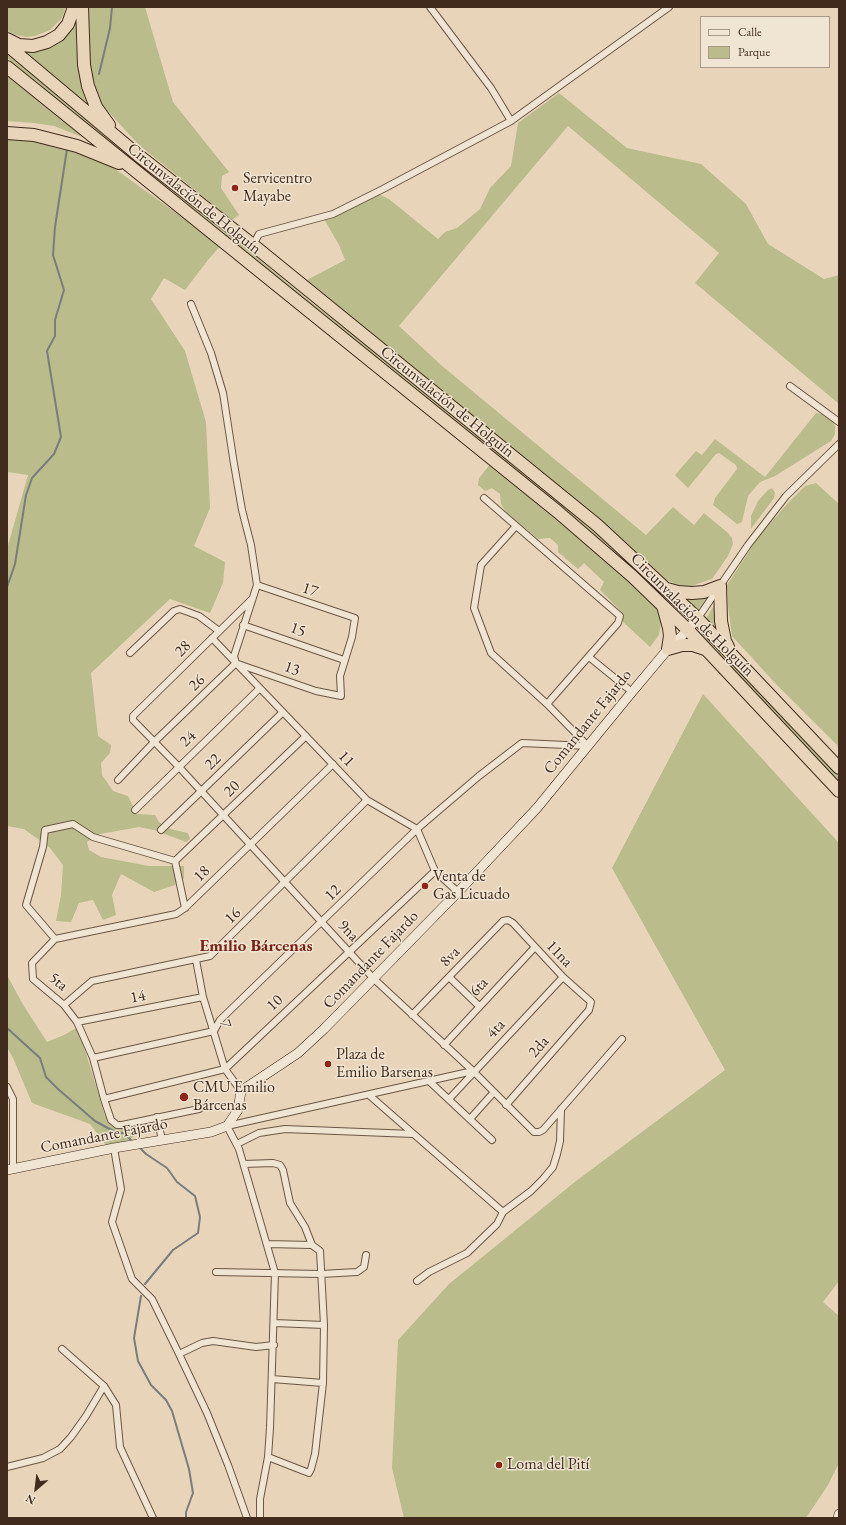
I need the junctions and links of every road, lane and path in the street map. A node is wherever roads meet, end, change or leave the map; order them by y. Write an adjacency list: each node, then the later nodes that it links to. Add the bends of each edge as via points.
1 (74, 7): 5 (highway, via 68,24 59,35 47,42 33,46 19,45)
2 (82, 7): 10 (highway, via 84,65 88,86 96,107)
3 (430, 7): 8 (street, via 491,88)
4 (669, 7): 8 (street)
5 (7, 39)
6 (7, 45): 10 (highway, Circunvalación de Holguín)
7 (7, 67): 11 (highway, Circunvalación de Holguín)
8 (511, 121): 12 (street, via 333,214 259,234)
9 (7, 133): 11 (highway, via 34,135 77,146)
10 (138, 155): 12 (highway, Circunvalación de Holguín)
11 (132, 169): 23 (highway, Circunvalación de Holguín, via 558,512)
12 (253, 245): 21 (highway, Circunvalación de Holguín, via 598,525)
13 (190, 304): 19 (street, via 211,353 223,393)
14 (790, 386): 15 (street)
15 (839, 422)
16 (839, 444): 20 (street, via 786,496)
17 (484, 498): 18 (street)
18 (516, 526): 33 (street, via 620,616 618,623); 38 (street, via 481,565 474,608 491,653)
19 (257, 585): 22 (street); 34 (street, 17, via 355,618)
20 (720, 586): 21 (highway, via 692,593); 24 (street); 32 (highway, via 722,628)
21 (665, 588): 24 (highway, Circunvalación de Holguín)
22 (252, 599): 25 (street); 27 (street, 28)
23 (663, 605): 26 (highway, Circunvalación de Holguín); 29 (highway, via 670,636)
24 (697, 618): 26 (street, Comandante Fajardo); 32 (highway, Circunvalación de Holguín)
25 (243, 625): 34 (street, 15); 35 (street, via 234,656)
26 (688, 630): 29 (street, Comandante Fajardo); 30 (highway, Circunvalación de Holguín)
27 (219, 631): 28 (street, 28); 31 (street, via 199,616 180,609 174,611)
28 (212, 638): 35 (street, 11); 40 (street, 28)
29 (668, 649): 30 (highway, via 693,645); 37 (street, Comandante Fajardo)
30 (707, 650): 48 (highway, Circunvalación de Holguín)
31 (130, 653)
32 (733, 656): 46 (highway, Circunvalación de Holguín)
33 (588, 657): 37 (street); 38 (street)
34 (344, 660): 35 (street, 13, via 340,676 340,696 316,691)
35 (236, 663): 36 (street, 11); 42 (street, 26)
36 (260, 688): 39 (street, 11); 45 (street, 24)
37 (632, 692): 43 (street, Comandante Fajardo)
38 (547, 704): 43 (street)
39 (283, 712): 41 (street, 11); 49 (street, 22)
40 (133, 718): 42 (street, 9na)
41 (306, 736): 44 (street, 11); 52 (street, 20)
42 (154, 742): 45 (street, 9na); 47 (street, 26)
43 (588, 746): 54 (street, 12, via 522,743 479,776); 59 (street, Comandante Fajardo, via 537,808)
44 (333, 764): 50 (street, 11); 55 (street, 18)
45 (178, 767): 49 (street, 9na); 51 (street, 24)
46 (839, 768)
47 (118, 780)
48 (839, 791)
49 (201, 792): 52 (street, 9na); 53 (street, 22)
50 (367, 800): 54 (street, 11); 58 (street, 16)
51 (135, 810)
52 (222, 816): 55 (street, 9na); 56 (street, 20)
53 (161, 830)
54 (417, 830): 57 (street); 62 (street, 12)
55 (250, 845): 58 (street, 9na); 60 (street, 18)
56 (175, 861): 60 (street); 63 (street, via 93,837 73,824 45,830 43,847 26,905)
57 (435, 871): 59 (street); 65 (street, 10)
58 (285, 883): 62 (street, 9na); 66 (street, 16, via 210,956)
59 (458, 892): 69 (street, Comandante Fajardo)
60 (185, 908): 63 (street, 18, via 176,914)
61 (508, 920): 64 (street, 11na); 67 (street, 8va, via 503,921)
62 (321, 922): 65 (street, 9na); 76 (street, 12, via 220,1020)
63 (55, 938): 71 (street, 5ta, via 32,963 33,979)
64 (535, 947): 68 (street, 11na); 72 (street, 6ta)
65 (349, 952): 69 (street, 9na); 80 (street, 10)
66 (196, 960): 70 (street, 7); 71 (street, 16, via 92,981)
67 (449, 977): 72 (street); 74 (street, 8va)
68 (563, 977): 73 (street, 11na, via 590,1002); 81 (street, 4ta)
69 (374, 979): 74 (street, 9na); 84 (street, Comandante Fajardo, via 298,1053)
70 (203, 997): 75 (street, 14); 76 (street, 7)
71 (64, 1005): 75 (street, 5ta)
72 (479, 1006): 78 (street, 6ta)
73 (590, 1006): 89 (street, 2da)
74 (412, 1015): 78 (street, 9na)
75 (77, 1022): 79 (street, 5ta)
76 (214, 1031): 79 (street); 80 (street, 7)
77 (622, 1039): 90 (street)
78 (444, 1045): 81 (street, 9na)
79 (93, 1058): 87 (street, 5ta)
80 (225, 1069): 84 (street, 7); 87 (street, 10)
81 (473, 1072): 82 (street); 85 (street, 9na); 88 (street, 4ta)
82 (429, 1081): 86 (street); 88 (street)
83 (7, 1087): 101 (street, via 13,1099)
84 (241, 1091): 94 (street, via 238,1110)
85 (494, 1092): 89 (street, 9na); 93 (street)
86 (369, 1095): 94 (street); 95 (street)
87 (104, 1099): 92 (street, 5ta, via 112,1120 117,1124)
88 (449, 1099): 93 (street)
89 (506, 1104): 90 (street, 9na, via 534,1132 543,1130)
90 (561, 1108): 102 (street, via 560,1141 553,1167 530,1191)
91 (199, 1110): 92 (street)
92 (157, 1117): 96 (street)
93 (470, 1119): 97 (street)
94 (227, 1126): 96 (street, Comandante Fajardo, via 212,1132); 98 (street)
95 (413, 1134): 98 (street, via 285,1129 259,1133); 102 (street)
96 (162, 1140): 99 (street, Comandante Fajardo)
97 (492, 1140)
98 (237, 1144): 100 (street)
99 (114, 1148): 101 (street, Comandante Fajardo); 114 (street, via 121,1189 112,1222 132,1280 152,1299)
100 (244, 1164): 103 (street); 104 (street, via 280,1165 290,1203 306,1227)
101 (10, 1170)
102 (503, 1212): 109 (street, via 497,1224 467,1253)
103 (267, 1244): 104 (street); 107 (street)
104 (312, 1245): 108 (street, via 320,1251)
105 (366, 1255): 108 (street, via 364,1267 357,1272)
106 (216, 1272): 107 (street)
107 (275, 1273): 108 (street); 110 (street)
108 (321, 1274): 111 (street)
109 (417, 1281)
110 (274, 1323): 111 (street); 112 (street)
111 (324, 1325): 116 (street)
112 (274, 1345): 114 (street, via 256,1347 213,1341 202,1343); 115 (street)
113 (62, 1349): 117 (street)
114 (179, 1354): 122 (street, via 207,1413)
115 (272, 1379): 116 (street); 118 (street)
116 (323, 1383): 118 (street, via 315,1454 309,1473)
117 (104, 1386): 119 (street, via 82,1422 60,1448 43,1458); 121 (street, via 116,1405 120,1447)
118 (268, 1457): 123 (street, via 260,1499)
119 (7, 1467)
120 (839, 1514): 124 (street)
121 (153, 1518)
122 (247, 1518)
123 (260, 1518)
124 (838, 1518)

